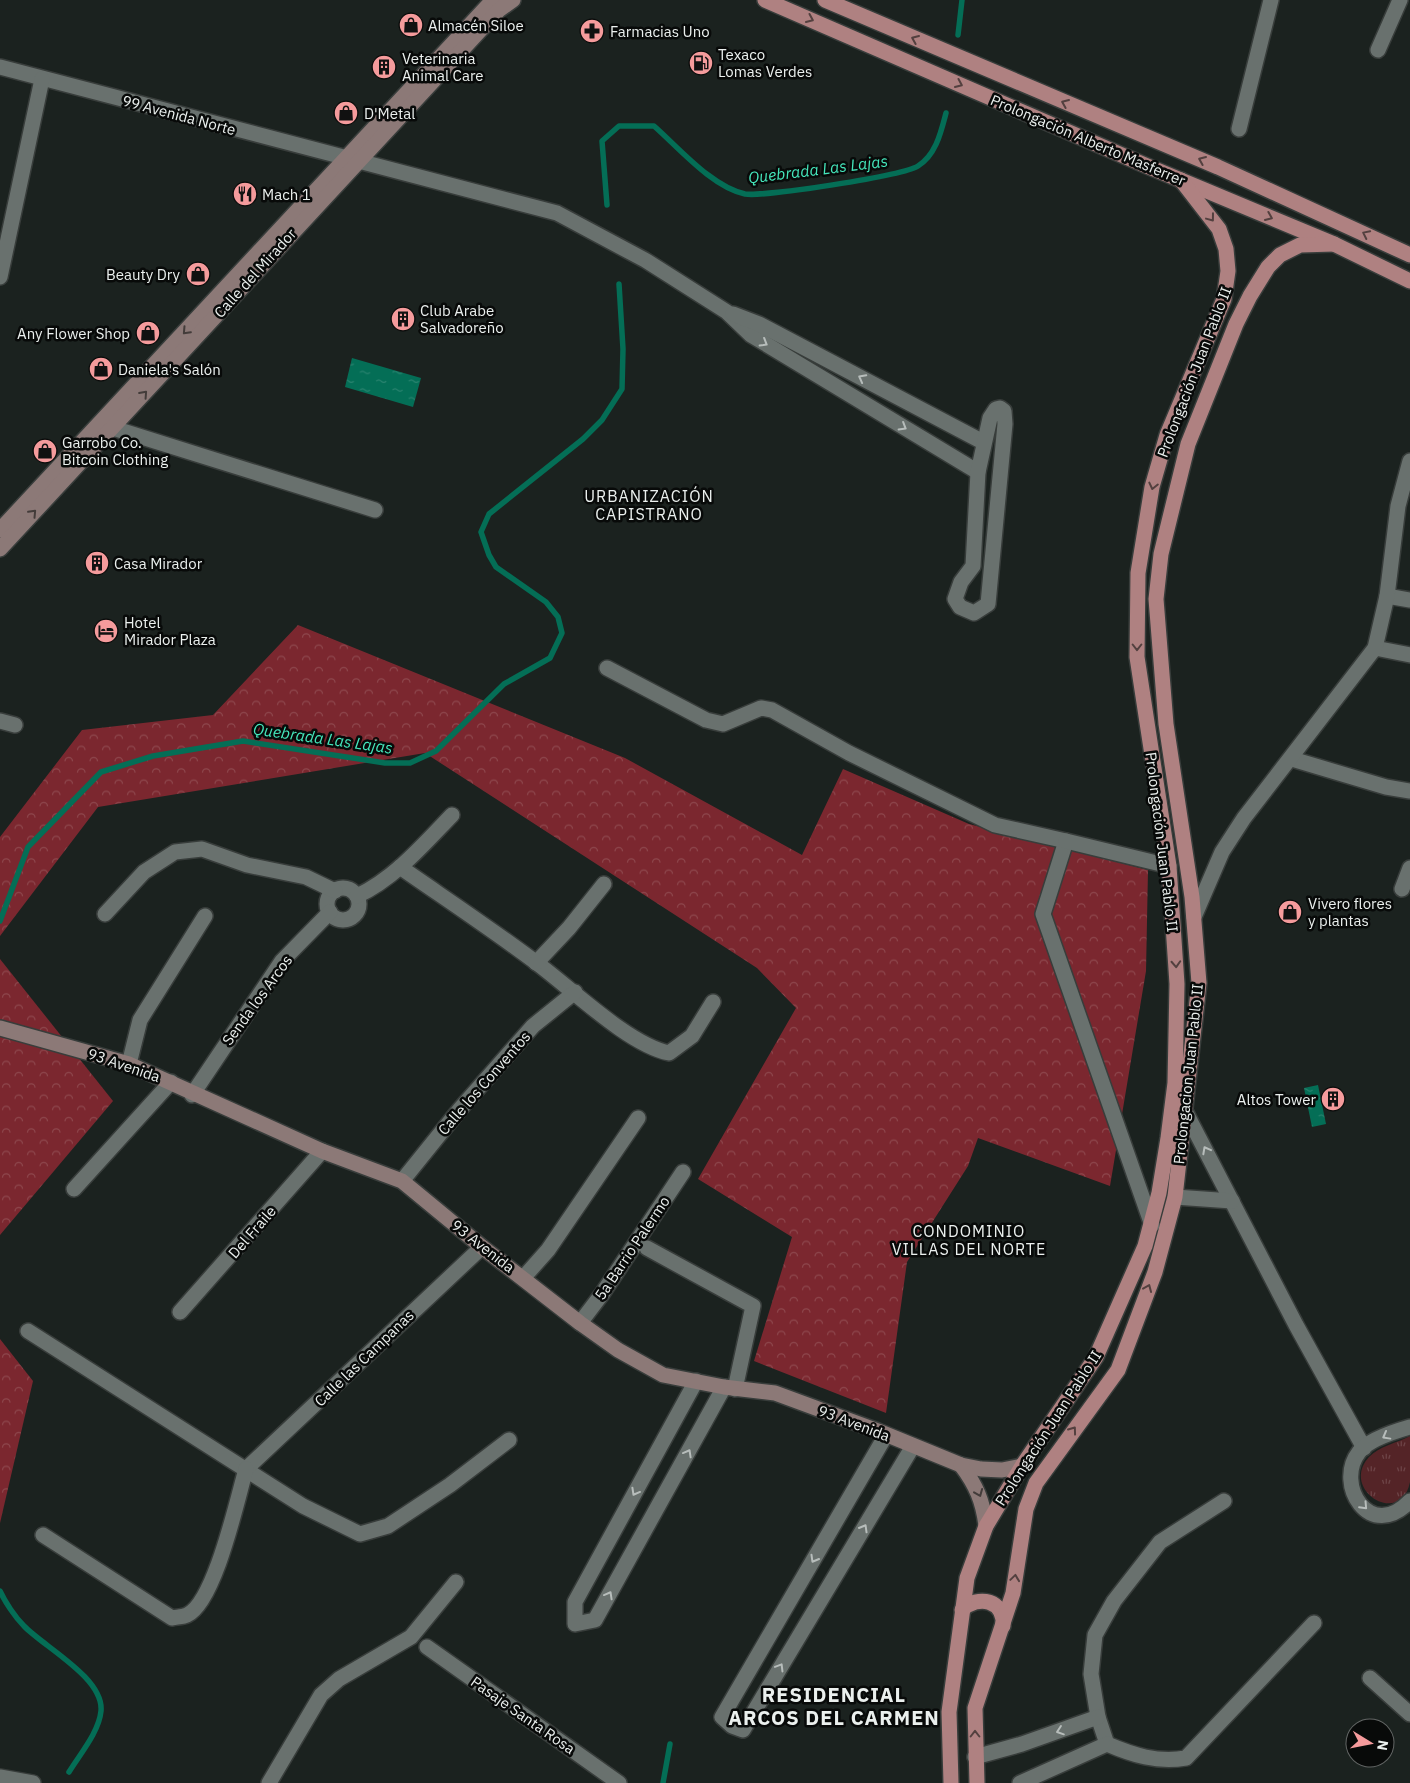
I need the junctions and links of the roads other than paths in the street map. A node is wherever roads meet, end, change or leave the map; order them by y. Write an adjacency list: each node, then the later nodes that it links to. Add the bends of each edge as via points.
1 (493, 0): 11 (main road, Calle del Mirador)
2 (513, 0): 11 (main road, Calle del Mirador, via 499,10)
3 (765, 0): 12 (main road, Prolongación Alberto Masferrer, one-way to 12)
4 (825, 0): 14 (main road, Prolongación Alberto Masferrer, one-way to 4, via 1218,167)
5 (1271, 0): 10 (street)
6 (1400, 0): 7 (street)
7 (1378, 50)
8 (0, 67): 9 (street, 99 Avenida Norte)
9 (42, 79): 11 (street, 99 Avenida Norte); 15 (street)
10 (1239, 128)
11 (352, 160): 17 (street, 99 Avenida Norte, via 557,213 645,260); 18 (main road, Calle del Mirador, one-way to 11); 23 (main road, Calle del Mirador, one-way to 23)
12 (1181, 180): 13 (main road, Prolongación Alberto Masferrer, one-way to 13); 36 (main road, Prolongación Juan Pablo II, one-way to 36, via 1219,229 1226,249 1228,271 1224,299 1167,435 1152,487 1138,573 1137,657)
13 (1334, 244): 16 (main road, Prolongación Alberto Masferrer); 46 (main road, Prolongacion Juan Pablo II, via 1300,245 1280,255 1268,267 1250,296 1188,444 1161,554 1156,599 1166,724)
14 (1410, 255)
15 (0, 277)
16 (1410, 281)
17 (727, 312): 19 (street, one-way to 17, via 759,324); 21 (street, one-way to 21, via 751,335)
18 (113, 428): 22 (street); 24 (main road, Calle del Mirador, one-way to 18)
19 (983, 442): 21 (street); 21 (street, via 990,418 1000,408 1004,411 1005,424 988,604 974,613 960,607 955,599 961,582 973,566)
20 (1410, 461): 25 (street, via 1398,506)
21 (978, 472)
22 (376, 510)
23 (0, 530)
24 (0, 549)
25 (1387, 596): 26 (street); 27 (street)
26 (1410, 600)
27 (1375, 648): 28 (street); 32 (street)
28 (1410, 655)
29 (607, 668): 35 (street, via 706,720 723,724 761,708 772,710 849,754 995,825)
30 (0, 721): 31 (street)
31 (15, 725)
32 (1292, 758): 33 (street, via 1386,787); 46 (street, via 1244,818 1222,852)
33 (1410, 791)
34 (452, 815): 37 (street)
35 (1066, 841): 36 (street); 62 (street, via 1044,914)
36 (1168, 866): 62 (main road, Prolongación Juan Pablo II, one-way to 62, via 1177,984 1174,1083)
37 (400, 867): 42 (street, via 372,889); 47 (street)
38 (1410, 868): 40 (street)
39 (604, 884): 47 (street)
40 (1402, 889)
41 (335, 891): 42 (street, via 347,889); 43 (street, via 328,900); 44 (street, via 306,876 247,865 202,848 174,852 144,872)
42 (357, 896): 43 (street, via 359,908 351,918 339,920)
43 (330, 912): 53 (street, Senda los Arcos, via 282,961)
44 (105, 914)
45 (205, 916): 51 (street, via 140,1020)
46 (1194, 917): 54 (main road, Prolongacion Juan Pablo II, via 1199,982)
47 (536, 963): 48 (street)
48 (575, 992): 49 (street, via 630,1036 655,1050 669,1053 692,1036); 58 (street, Calle los Conventos, via 533,1026)
49 (713, 1002)
50 (0, 1028): 51 (main road, 93 Avenida)
51 (129, 1064): 52 (main road, 93 Avenida)
52 (172, 1082): 53 (main road, 93 Avenida); 59 (street)
53 (192, 1095): 56 (main road, 93 Avenida)
54 (1185, 1111): 60 (main road, Prolongacion Juan Pablo II); 61 (street, one-way to 54)
55 (638, 1118): 65 (street, via 548,1250)
56 (322, 1151): 58 (main road, 93 Avenida); 66 (street, Del Fraile)
57 (682, 1172): 67 (street, 5a Barrio Palermo)
58 (402, 1181): 63 (main road, 93 Avenida)
59 (74, 1189)
60 (1175, 1197): 61 (street); 86 (main road, Prolongacion Juan Pablo II, one-way to 60, via 1013,1593 1026,1508 1041,1476 1118,1370 1155,1272)
61 (1232, 1201): 75 (street)
62 (1152, 1225): 77 (main road, Prolongación Juan Pablo II, via 1096,1357)
63 (482, 1247): 65 (main road, 93 Avenida); 78 (street, Calle las Campanas)
64 (647, 1248): 70 (street, via 753,1306)
65 (524, 1277): 67 (main road, 93 Avenida)
66 (180, 1312)
67 (580, 1323): 69 (main road, 93 Avenida, via 618,1350 663,1374)
68 (28, 1331): 78 (street)
69 (696, 1381): 70 (main road, 93 Avenida); 70 (street, one-way to 70, via 575,1602 575,1624 595,1620)
70 (730, 1388): 72 (main road, 93 Avenida, via 775,1393)
71 (1410, 1427): 75 (street, one-way to 75, via 1392,1432)
72 (886, 1435): 74 (main road, 93 Avenida); 74 (street, one-way to 74, via 722,1717 732,1726 742,1730)
73 (509, 1440): 78 (street, via 388,1526 360,1534 303,1506)
74 (913, 1446): 76 (main road, 93 Avenida)
75 (1364, 1448): 80 (street, one-way to 80, via 1352,1466 1351,1490 1365,1510 1378,1517 1392,1516)
76 (961, 1465): 77 (main road, 93 Avenida, via 1002,1470); 81 (main road, one-way to 81, via 978,1490)
77 (1022, 1466): 81 (main road, Prolongación Juan Pablo II)
78 (246, 1469): 82 (street, via 216,1573 201,1602 186,1616 172,1618)
79 (1224, 1501): 90 (street, via 1160,1542 1114,1601 1095,1635 1091,1674)
80 (1410, 1501)
81 (986, 1526): 84 (main road, Prolongación Juan Pablo II, via 967,1578)
82 (43, 1535)
83 (456, 1582): 94 (street, via 411,1637 339,1679 321,1695)
84 (962, 1610): 86 (main road, via 978,1600 996,1606 1004,1624); 97 (main road, Prolongación Juan Pablo II, via 949,1712)
85 (1314, 1623): 91 (street, via 1186,1758 1168,1761 1136,1757)
86 (1000, 1637): 92 (main road, Prolongacion Juan Pablo II, one-way to 86, via 975,1708)
87 (427, 1647): 96 (street, Pasaje Santa Rosa)
88 (1370, 1678): 89 (street)
89 (1410, 1714)
90 (1098, 1717): 91 (street); 92 (street, one-way to 92)
91 (1106, 1744): 99 (street)
92 (975, 1757): 98 (main road, Prolongacion Juan Pablo II)
93 (0, 1777): 95 (street)
94 (274, 1781)
95 (33, 1783)
96 (620, 1783)
97 (951, 1783)
98 (977, 1783)
99 (1020, 1783)

